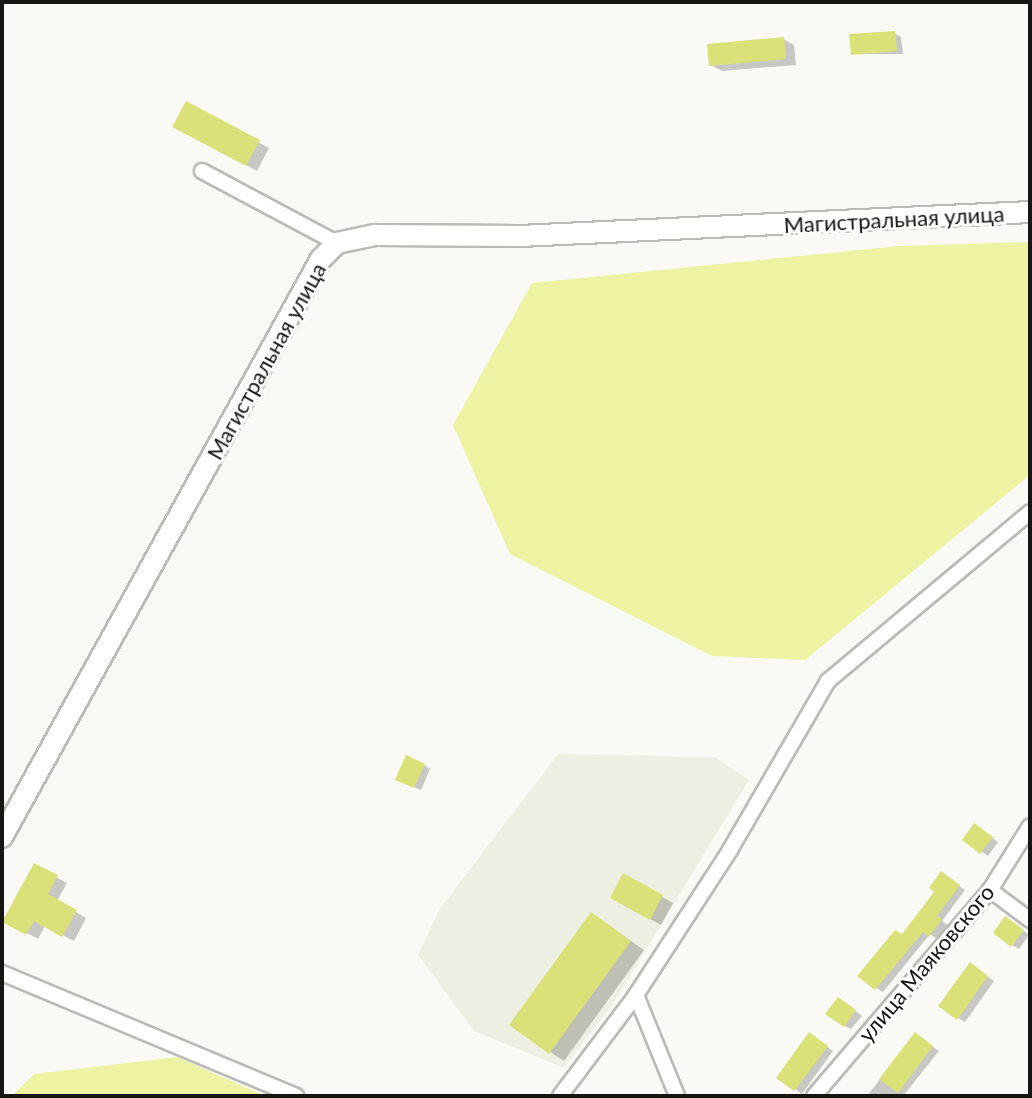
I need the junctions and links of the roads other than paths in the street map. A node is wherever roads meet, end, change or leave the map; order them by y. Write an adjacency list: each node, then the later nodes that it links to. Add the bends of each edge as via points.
1 (202, 171): 3 (street)
2 (1030, 212): 3 (street, Магистральная улица, via 520,236 375,235)
3 (337, 243): 6 (street, Магистральная улица, via 321,259)
4 (1030, 512): 10 (street, via 828,681 730,850)
5 (1030, 826): 7 (street, улица Маяковского)
6 (2, 837)
7 (990, 890): 8 (street); 14 (street, улица Маяковского)
8 (1030, 920)
9 (2, 973): 11 (street)
10 (636, 995): 12 (street); 13 (street)
11 (296, 1096)
12 (560, 1096)
13 (677, 1096)
14 (814, 1096)

